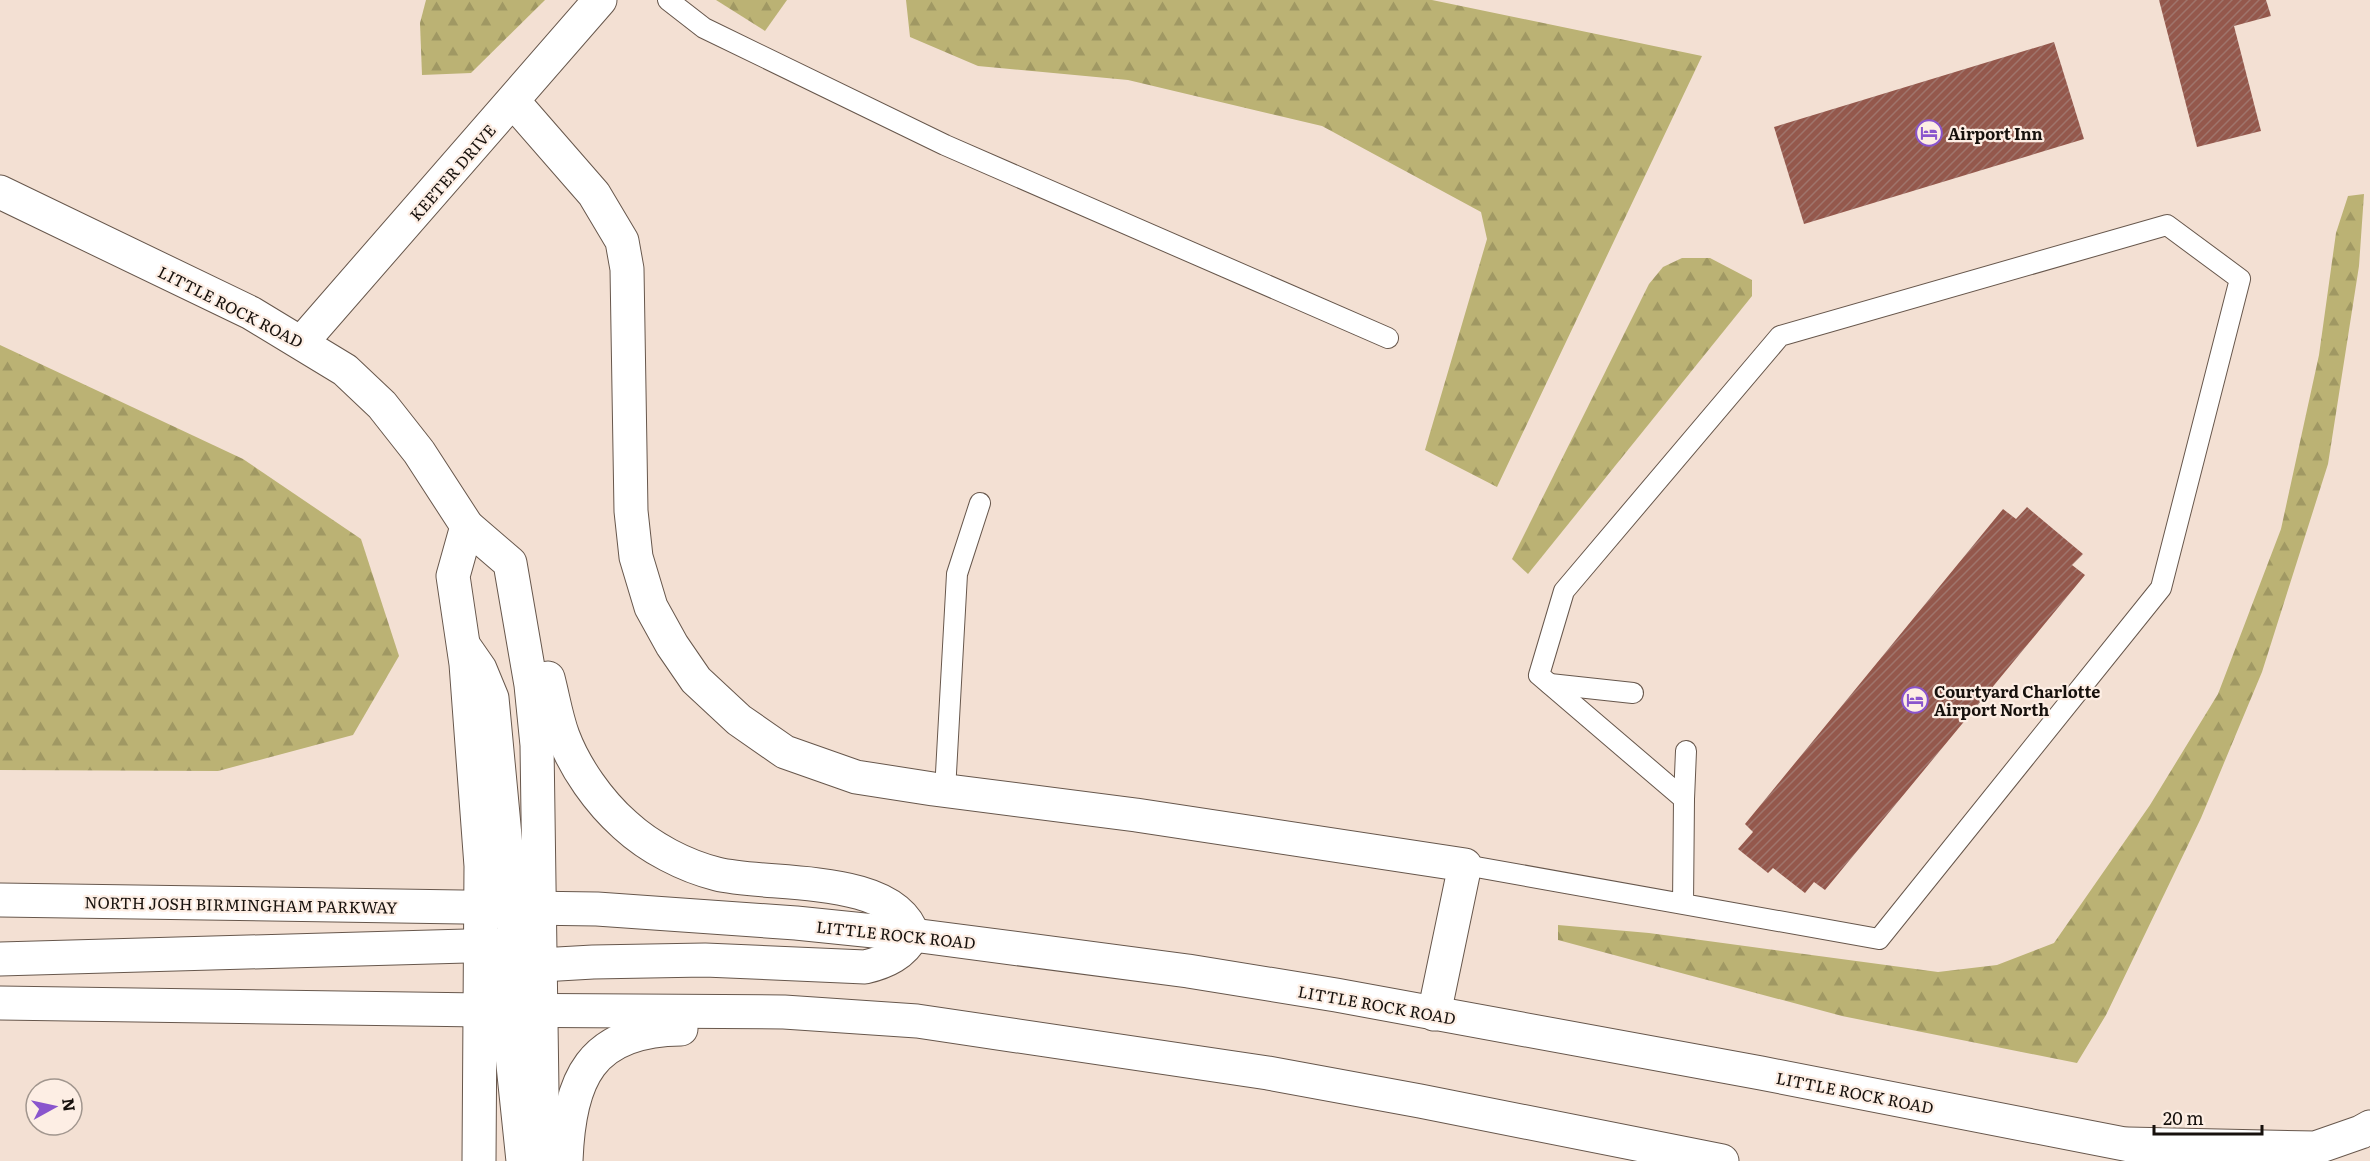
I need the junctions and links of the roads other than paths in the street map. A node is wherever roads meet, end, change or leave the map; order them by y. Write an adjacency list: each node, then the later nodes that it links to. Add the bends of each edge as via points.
1 (600, 0): 3 (main road, KEETER DRIVE)
2 (668, 0): 5 (lane, via 704,28 945,144)
3 (513, 101): 6 (main road, KEETER DRIVE); 13 (main road, via 594,194 622,242 627,269 631,512 636,557 651,607 672,645 696,680 739,720 784,752 856,777)
4 (0, 192): 6 (main road, LITTLE ROCK ROAD, via 251,313)
5 (1388, 338)
6 (302, 342): 8 (main road, LITTLE ROCK ROAD, via 345,370 382,405 419,452)
7 (980, 503): 13 (lane, via 957,574)
8 (467, 526): 9 (main road, LITTLE ROCK ROAD, via 510,563); 18 (main road, LITTLE ROCK ROAD, via 453,576 472,729)
9 (517, 611): 18 (main road, LITTLE ROCK ROAD, via 535,714 539,778); 19 (main road, via 530,626 542,653 570,751 599,796 625,825 668,854 718,874 867,895 897,911)
10 (1550, 684): 11 (lane); 14 (lane); 17 (lane, via 1539,675 1564,591 1780,336 2167,225 2240,279 2161,588 1880,939)
11 (1633, 693)
12 (1686, 751): 14 (lane)
13 (945, 791): 15 (main road, via 1136,815)
14 (1684, 799): 17 (lane)
15 (1465, 865): 17 (lane); 26 (main road)
16 (0, 900): 18 (main road, NORTH JOSH BIRMINGHAM PARKWAY)
17 (1683, 904)
18 (511, 908): 19 (main road, LITTLE ROCK ROAD, via 597,909); 20 (main road, LITTLE ROCK ROAD); 20 (main road, via 490,915)
19 (913, 935): 20 (main road, via 894,957 865,967); 26 (main road, LITTLE ROCK ROAD, via 1188,971)
20 (509, 956): 21 (main road); 23 (main road, LITTLE ROCK ROAD); 24 (main road, via 524,995)
21 (0, 959)
22 (0, 1003): 23 (main road)
23 (494, 1010): 24 (main road); 29 (main road); 30 (main road)
24 (542, 1010): 25 (main road); 31 (main road)
25 (727, 1011): 32 (main road, via 717,1022 697,1029 652,1031 627,1037 599,1055 585,1070 576,1094); 33 (main road, via 850,1015 998,1032 1268,1073)
26 (1434, 1014): 28 (main road, LITTLE ROCK ROAD)
27 (2370, 1126): 28 (main road, via 2315,1148)
28 (2128, 1144): 34 (main road, LITTLE ROCK ROAD)
29 (479, 1161)
30 (523, 1161)
31 (543, 1161)
32 (566, 1161)
33 (1722, 1161)
34 (2204, 1161)

